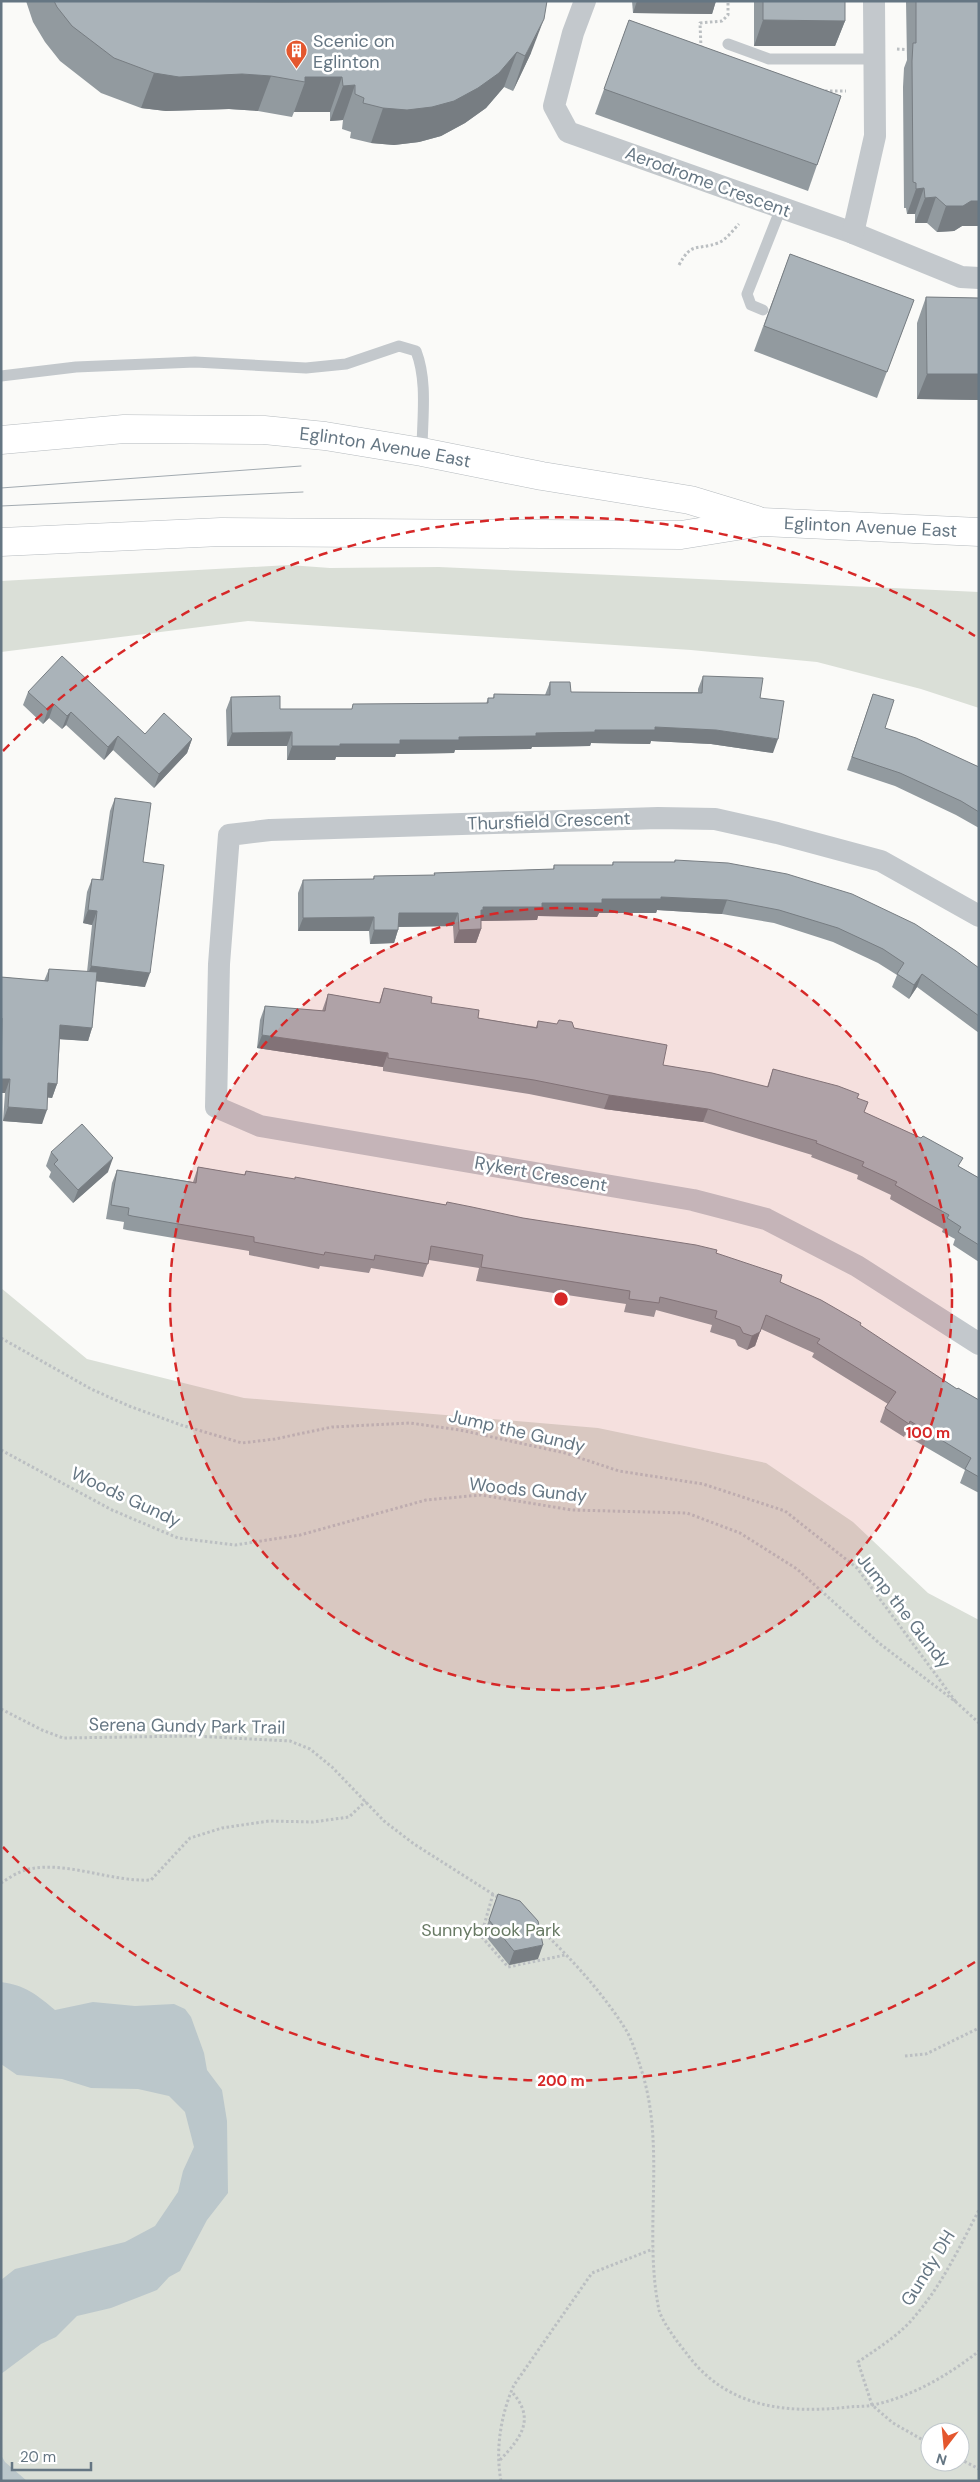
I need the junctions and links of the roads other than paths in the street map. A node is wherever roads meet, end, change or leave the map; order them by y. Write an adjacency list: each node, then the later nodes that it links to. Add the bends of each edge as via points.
1 (585, 1): 5 (street, Aerodrome Crescent, via 554,106 568,132)
2 (874, 1): 4 (street)
3 (728, 44): 4 (lane, via 769,59)
4 (874, 54): 6 (street, via 875,136)
5 (781, 208): 6 (street, Aerodrome Crescent); 8 (lane, via 747,294 751,305)
6 (853, 233): 7 (street, Aerodrome Crescent, via 961,277)
7 (979, 278)
8 (762, 310)
9 (1, 376): 11 (lane, via 76,367 195,362 306,368 346,364 399,346 416,351 422,365)
10 (1, 440): 11 (main road, Eglinton Avenue East, via 124,429 264,430)
11 (422, 452): 12 (main road, Eglinton Avenue East, via 690,500)
12 (762, 522): 13 (main road, Eglinton Avenue East); 14 (main road, Eglinton Avenue East, via 681,535 221,532)
13 (979, 532)
14 (1, 542)
15 (979, 916): 16 (street, Thursfield Crescent, via 881,861 715,819 648,818 270,830 229,835)
16 (219, 964): 17 (street, Rykert Crescent, via 216,1107 260,1126 693,1200 766,1219 857,1266)
17 (979, 1344)

